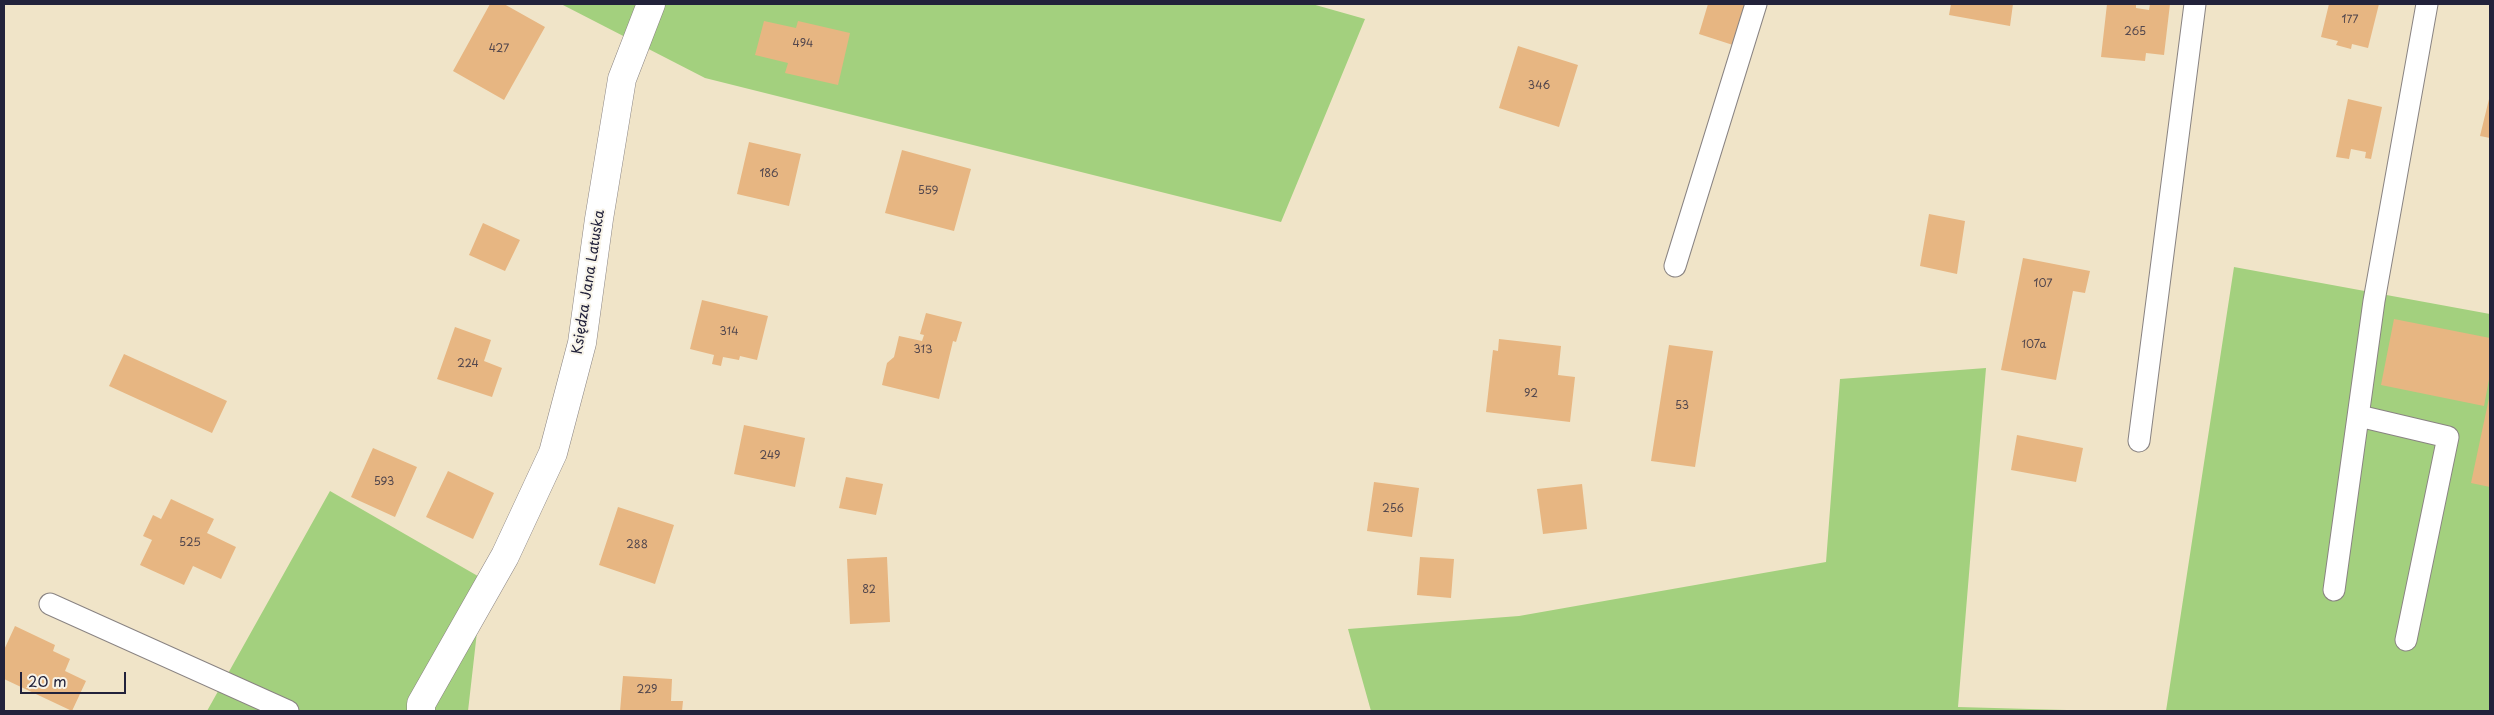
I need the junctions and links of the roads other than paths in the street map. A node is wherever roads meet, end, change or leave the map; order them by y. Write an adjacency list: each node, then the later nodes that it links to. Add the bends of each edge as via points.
1 (651, 4): 11 (street, Księdza Jana Latuska, via 622,79 582,343 553,453 504,556)
2 (1756, 4): 5 (lane)
3 (2195, 4): 7 (lane)
4 (2427, 4): 6 (lane, via 2374,301)
5 (1675, 266)
6 (2359, 416): 8 (lane); 10 (lane, via 2448,437)
7 (2139, 440)
8 (2334, 590)
9 (50, 604): 12 (lane)
10 (2406, 640)
11 (418, 709)
12 (288, 711)

